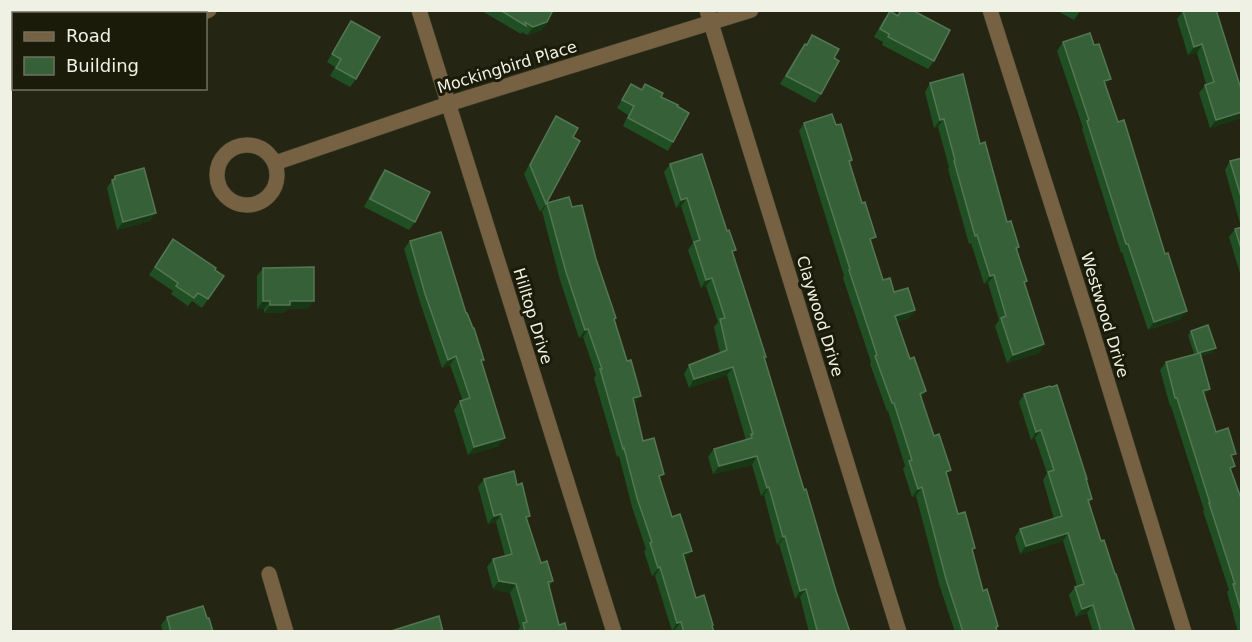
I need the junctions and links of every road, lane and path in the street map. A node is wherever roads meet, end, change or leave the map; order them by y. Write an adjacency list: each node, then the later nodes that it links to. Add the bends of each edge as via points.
1 (419, 10): 5 (street, Hilltop Drive)
2 (751, 10): 4 (street, Mockingbird Place)
3 (990, 10): 11 (street, Westwood Drive)
4 (709, 17): 5 (street, Mockingbird Place); 10 (street, Claywood Drive)
5 (448, 104): 6 (street, Mockingbird Place); 9 (street, Hilltop Drive)
6 (275, 164): 6 (street, via 270,155 254,145 235,147 220,159 216,178 219,188 233,202 244,206 264,201 276,184)
7 (269, 574): 8 (street)
8 (286, 632)
9 (614, 632)
10 (899, 632)
11 (1184, 632)

